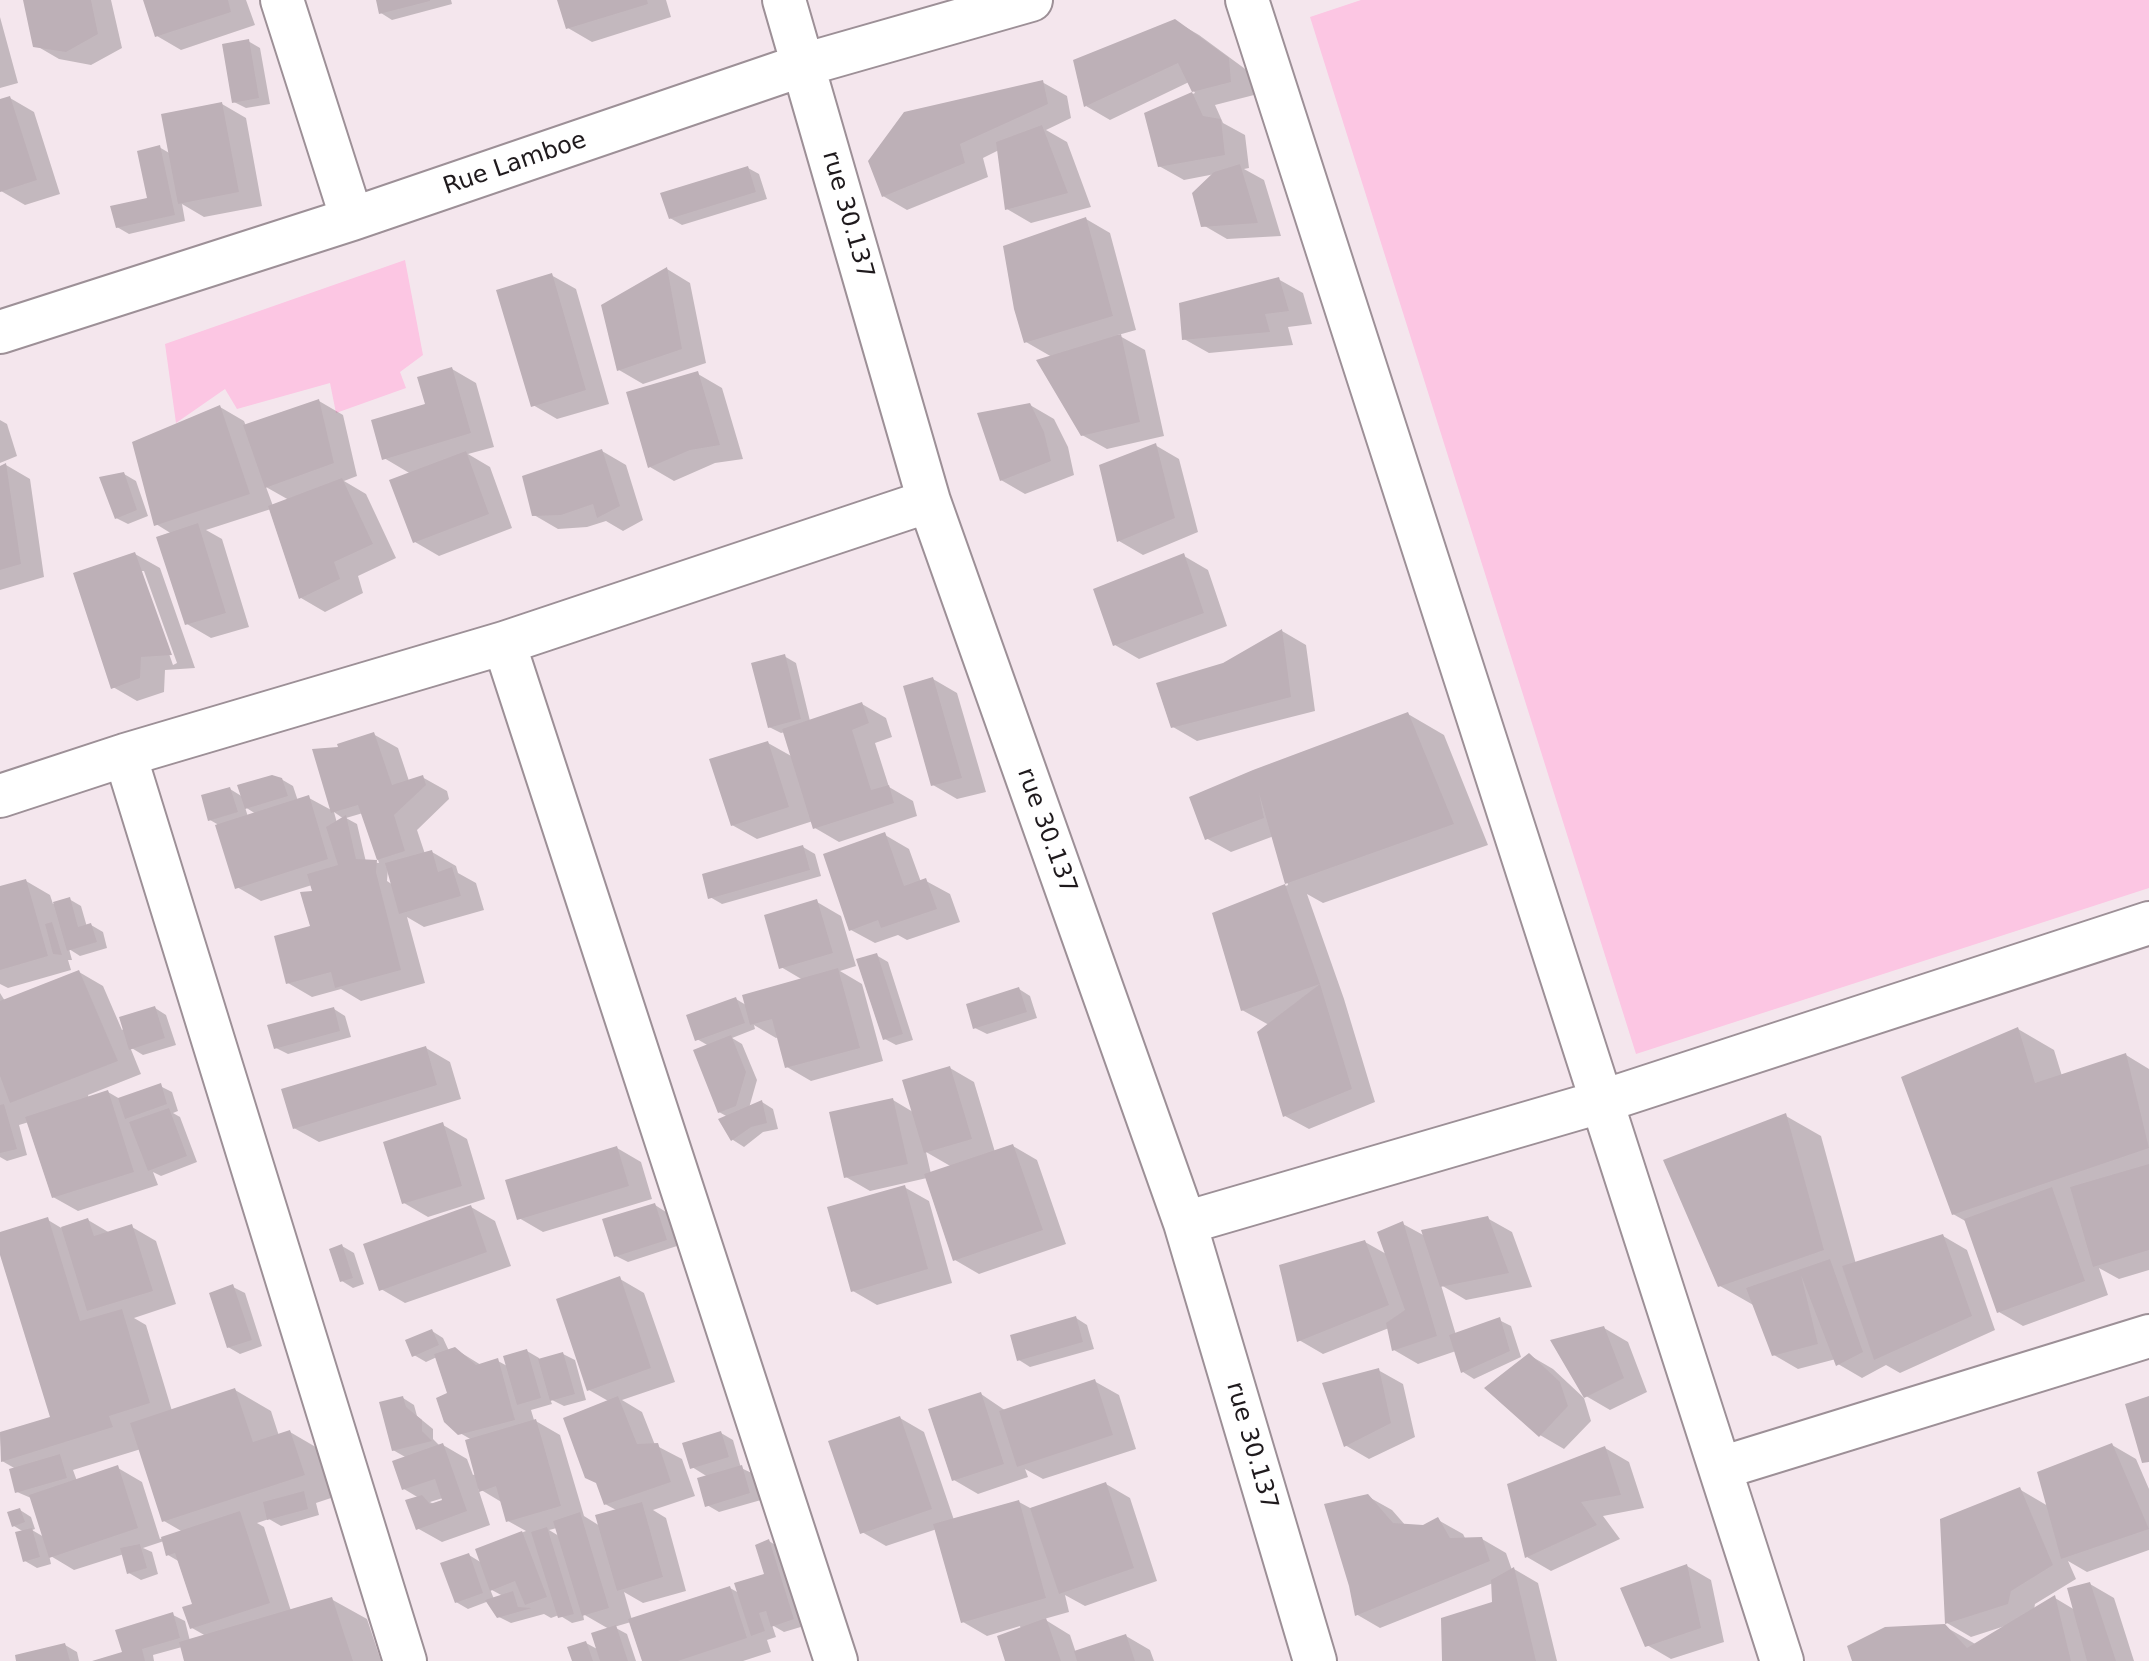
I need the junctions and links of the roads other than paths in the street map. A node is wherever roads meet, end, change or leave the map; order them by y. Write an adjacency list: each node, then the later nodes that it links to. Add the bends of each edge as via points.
1 (282, 0): 6 (street)
2 (784, 0): 5 (street, rue 30.137)
3 (1031, 0): 5 (street, Rue Lamboe)
4 (1247, 0): 13 (street)
5 (803, 65): 6 (street, Rue Lamboe); 8 (street, rue 30.137)
6 (352, 219): 7 (street, Rue Lamboe)
7 (0, 332)
8 (929, 501): 9 (street); 14 (street, rue 30.137)
9 (504, 643): 10 (street); 18 (street)
10 (125, 755): 11 (street); 17 (street)
11 (0, 796)
12 (2149, 923): 13 (street)
13 (1600, 1102): 14 (street); 16 (street)
14 (1185, 1223): 19 (street, rue 30.137)
15 (2149, 1336): 16 (street)
16 (1721, 1468): 20 (street)
17 (405, 1661)
18 (836, 1661)
19 (1315, 1661)
20 (1782, 1661)

